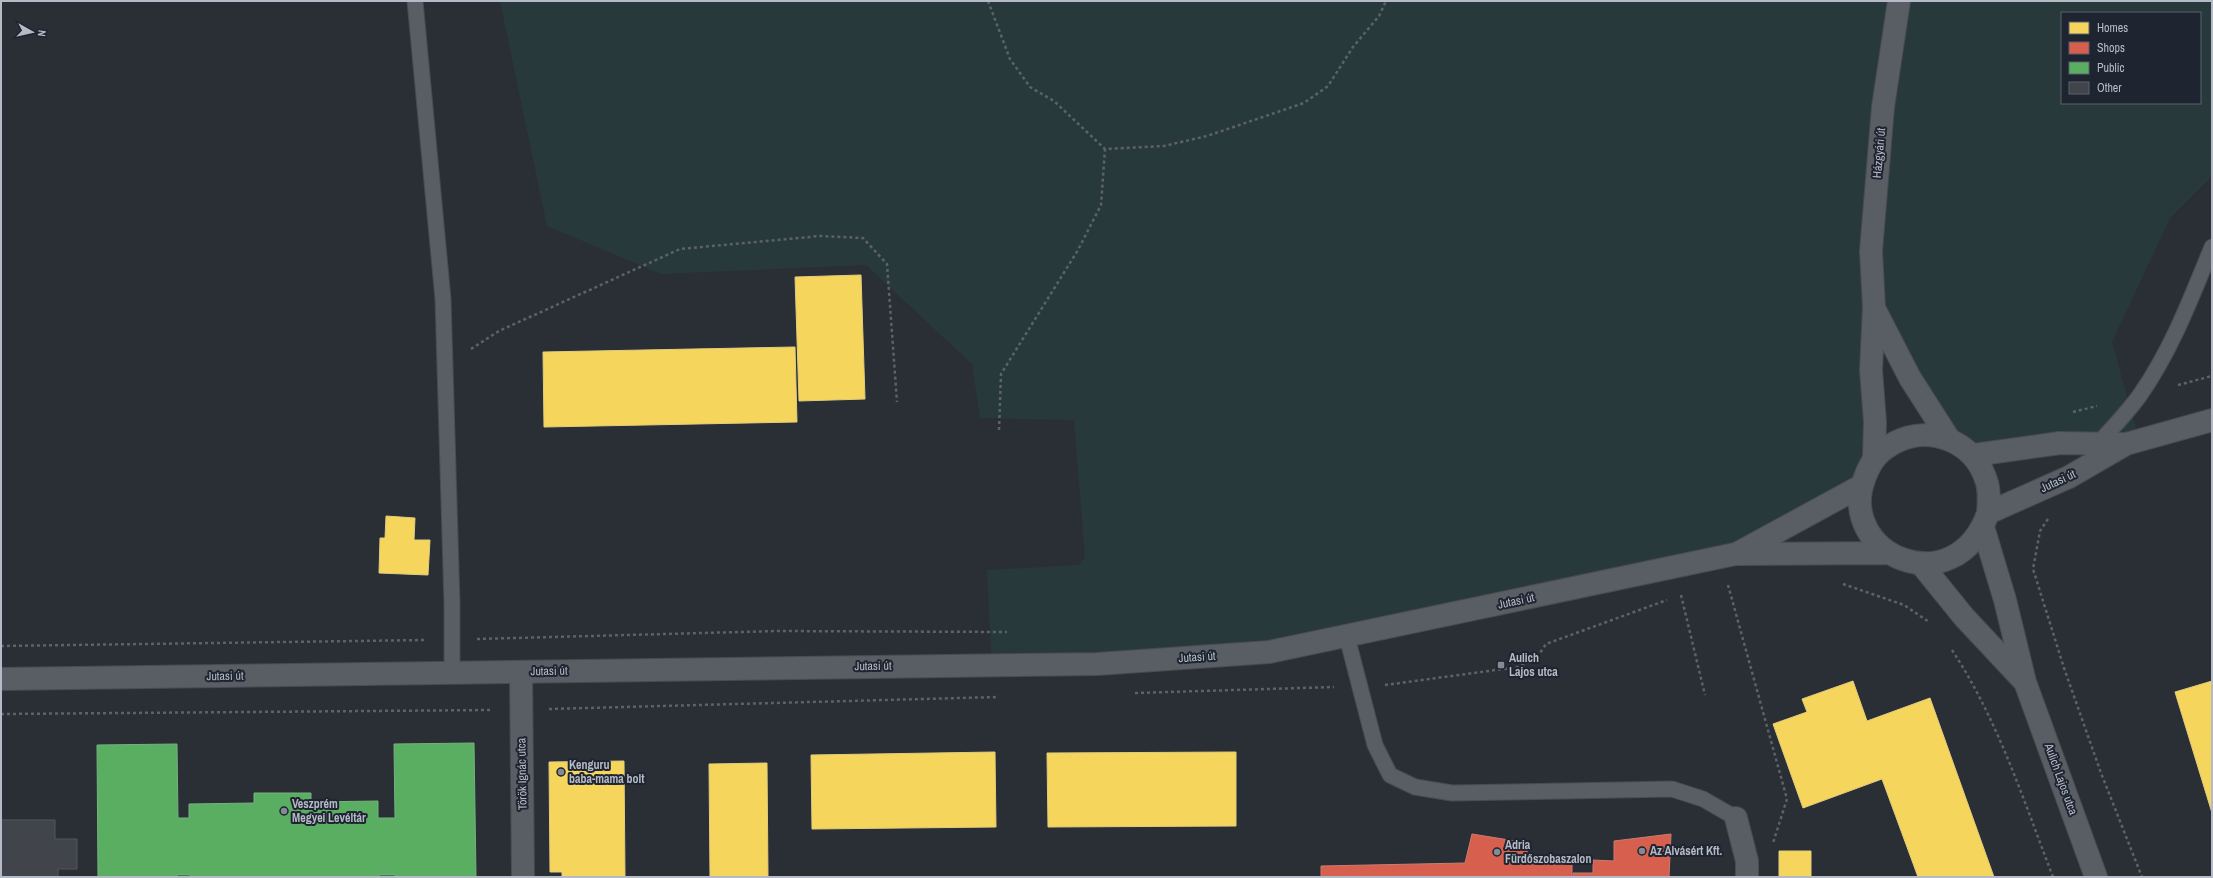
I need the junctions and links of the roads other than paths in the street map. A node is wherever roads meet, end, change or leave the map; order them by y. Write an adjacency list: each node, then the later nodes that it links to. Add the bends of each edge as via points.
1 (411, 1): 2 (lane)
2 (415, 1): 19 (lane, via 444,299)
3 (1899, 1): 5 (street, Házgyári út, via 1883,107 1871,243)
4 (2212, 247): 8 (lane, via 2186,313 2171,343 2140,395)
5 (1874, 307): 7 (street, Házgyári út, via 1910,378); 11 (street, Házgyári út, via 1871,370 1875,422)
6 (2212, 420): 9 (street, Jutasi út)
7 (1949, 439): 10 (street, Jutasi út); 11 (street, Jutasi út, via 1930,435 1903,438)
8 (2098, 444): 9 (street, Jutasi út); 10 (street, Jutasi út, via 2037,445)
9 (2126, 444): 13 (street, Jutasi út, via 2069,478)
10 (1974, 456): 13 (street, Jutasi út, via 1986,477 1989,495)
11 (1874, 457): 12 (street, Jutasi út)
12 (1861, 486): 14 (street, Jutasi út, via 1860,505 1865,524 1875,540); 15 (street, Jutasi út)
13 (1986, 520): 16 (street, Jutasi út, via 1968,547 1958,555 1934,564); 21 (street, Aulich Lajos utca)
14 (1889, 553): 15 (street, Jutasi út); 16 (street, Jutasi út, via 1898,559)
15 (1735, 554): 17 (street, Jutasi út)
16 (1921, 564): 21 (street, Aulich Lajos utca, via 1964,617)
17 (1347, 637): 18 (street, Jutasi út, via 1269,652 1097,664); 22 (lane, via 1375,745 1390,775 1415,787 1452,792 1672,789 1703,799)
18 (521, 672): 19 (street, Jutasi út); 23 (street, Török Ignác utca)
19 (452, 673): 20 (street, Jutasi út)
20 (1, 679)
21 (2025, 682): 25 (street, Aulich Lajos utca)
22 (1736, 818): 24 (street, via 1747,861)
23 (523, 877)
24 (1747, 877)
25 (2096, 877)

